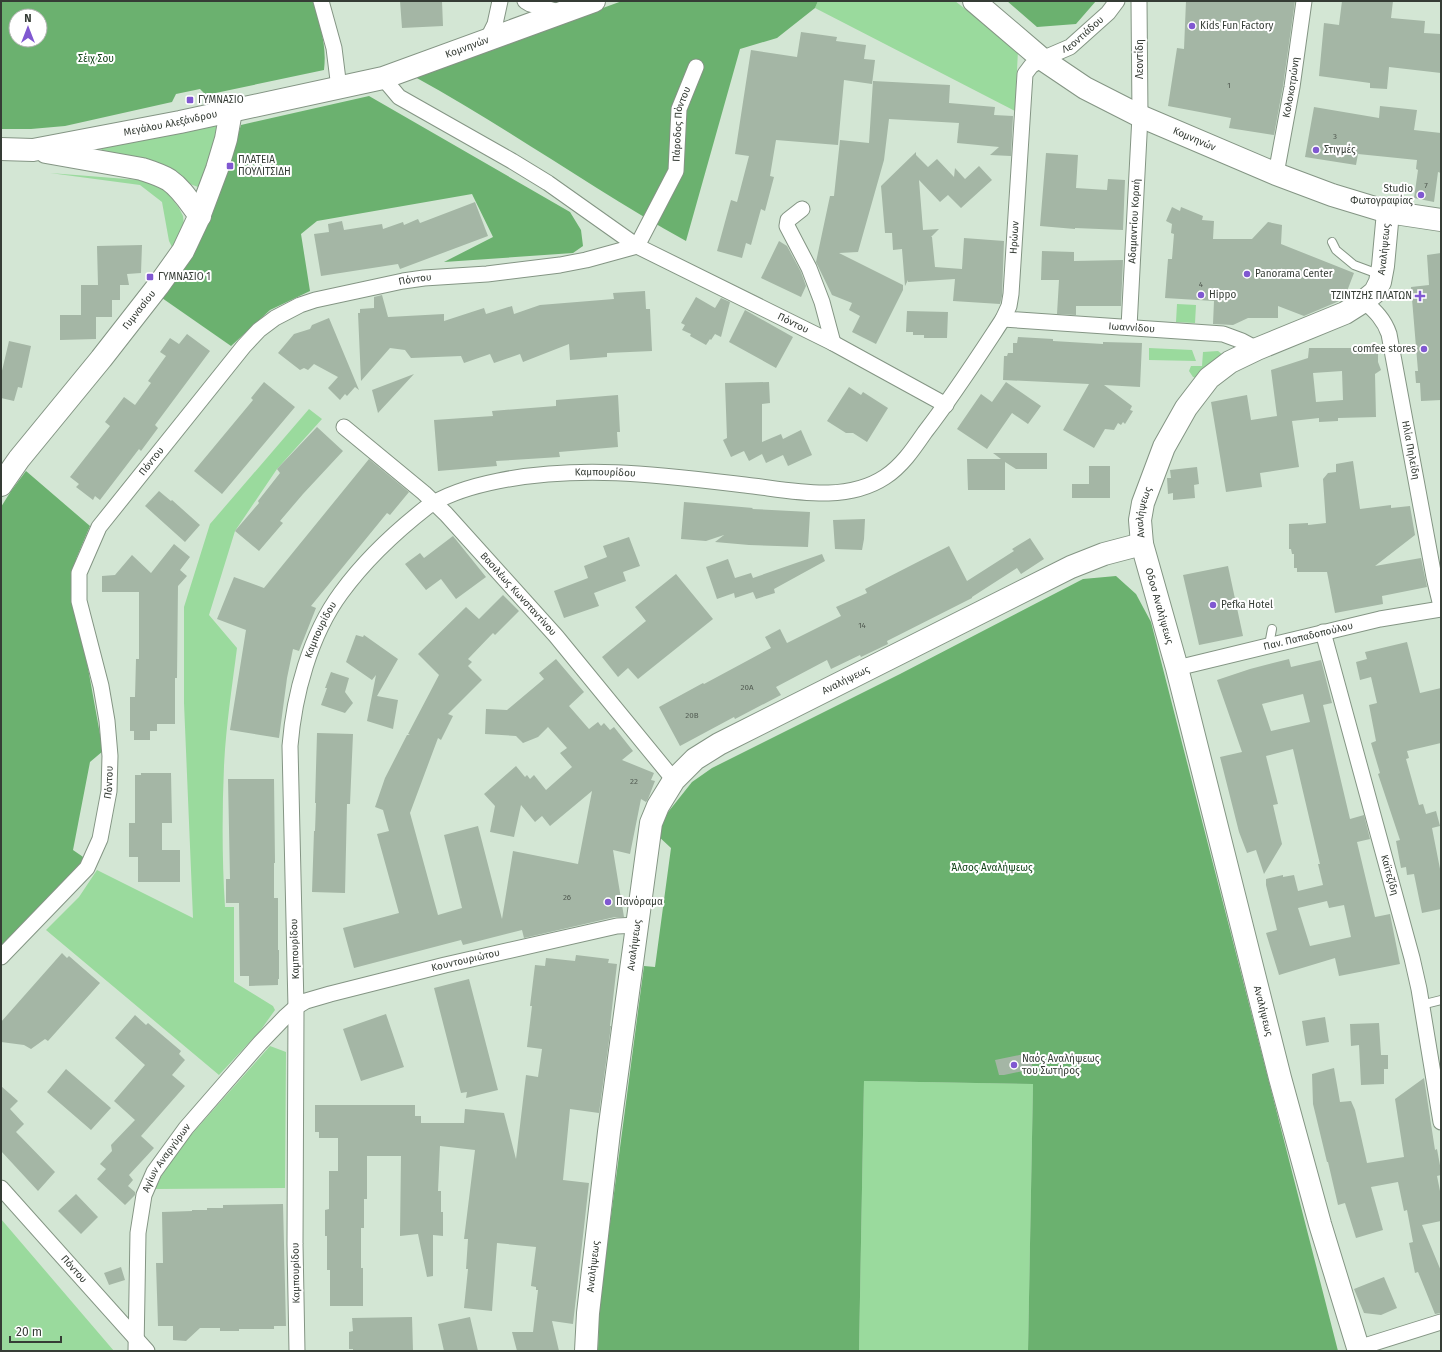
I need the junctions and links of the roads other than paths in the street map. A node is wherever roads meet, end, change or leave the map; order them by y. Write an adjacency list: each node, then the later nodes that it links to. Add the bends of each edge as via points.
1 (321, 1): 14 (street, via 334,48)
2 (500, 1): 10 (street, via 495,24)
3 (525, 1): 9 (street)
4 (594, 1): 9 (street, Κομνηνών)
5 (974, 1): 11 (street, Κομνηνών)
6 (1117, 1): 11 (street, Λεοντιάδου, via 1108,13 1070,47)
7 (1139, 1): 16 (street, Λεοντίδη)
8 (1304, 1): 19 (street, Κολοκοτρώνη, via 1292,88)
9 (564, 13): 10 (street, Κομνηνών)
10 (487, 40): 13 (street, Κομνηνών)
11 (1042, 59): 16 (street, Κομνηνών, via 1085,88); 28 (street, Ηρώων, via 1031,66 1025,74 1011,294)
12 (696, 67): 25 (street, Πάροδος Πόντου, via 679,109 676,171)
13 (384, 78): 14 (street, Κομνηνών); 25 (street, Πόντου, via 399,97 524,168)
14 (339, 88): 15 (street, Μεγάλου Αλεξάνδρου)
15 (232, 112): 18 (street, Μεγάλου Αλεξάνδρου); 22 (street, Γυμνασίου, via 221,158)
16 (1140, 116): 19 (street, Κομνηνών); 29 (street, Αδαμαντίου Κοραή)
17 (1, 150): 18 (street, Μεγάλου Αλεξάνδρου)
18 (33, 150): 22 (street, via 142,169 157,174 169,180 181,191)
19 (1276, 174): 21 (street, Κομνηνών)
20 (802, 209): 30 (street, via 788,220 787,226 809,268 822,302)
21 (1388, 212): 23 (street, Κομνηνών); 26 (street, Αναλήψεως)
22 (200, 216): 34 (street, Γυμνασίου, via 183,251 162,281)
23 (1441, 220)
24 (1332, 242): 26 (lane, via 1336,250 1354,265)
25 (637, 246): 30 (street, Πόντου); 44 (street, Πόντου, via 560,265 417,279 349,292 291,309 268,322 253,336 99,527 79,573 79,602 101,686 110,756 109,791 100,839 87,868)
26 (1381, 275): 27 (street, Αναλήψεως, via 1377,288)
27 (1364, 301): 31 (street, Αναλήψεως, via 1337,317); 37 (street, Ηλία Πηλείδη, via 1381,317 1388,334)
28 (1003, 319): 29 (street, Ιωαννίδου); 32 (street, Ηρώων)
29 (1129, 327): 31 (street, Ιωαννίδου, via 1222,334 1242,340)
30 (833, 343): 32 (street, Πόντου)
31 (1256, 349): 36 (street, Αναλήψεως, via 1215,373 1194,397 1179,421 1159,459 1143,503 1140,520)
32 (946, 405): 35 (street, Καμπουρίδου, via 896,468 878,481 852,490 807,492 670,476 590,471 508,479 459,491)
33 (344, 427): 35 (street, Βασιλέως Κωνσταντίνου)
34 (1, 485)
35 (434, 502): 42 (street, Βασιλέως Κωνσταντίνου, via 556,636); 47 (street, Καμπουρίδου, via 384,544 342,592 320,632 297,693 290,746)
36 (1142, 544): 41 (street, Οδοσ Αναλήψεως); 42 (street, Αναλήψεως, via 1104,554 1071,567 957,623 719,744 696,759)
37 (1441, 607): 39 (street, Παν. Παπαδοπούλου)
38 (1272, 629): 40 (lane)
39 (1323, 632): 40 (street, Παν. Παπαδοπούλου); 46 (street, Καϊτεζίδη, via 1404,925)
40 (1269, 645): 41 (street, Παν. Παπαδοπούλου)
41 (1177, 668): 52 (street, Αναλήψεως, via 1280,1078 1320,1224)
42 (674, 780): 43 (street, Αναλήψεως, via 658,806 651,824)
43 (638, 925): 47 (street, Κουντουριώτου, via 610,928 445,965 330,994 306,1001); 55 (street, Αναλήψεως, via 609,1132)
44 (1, 957)
45 (1441, 1000): 46 (lane)
46 (1422, 1005): 48 (street, Καϊτεζίδη)
47 (296, 1007): 51 (street, Αγίων Αναργύρων, via 260,1043 186,1128 154,1172 144,1195 138,1233); 54 (street, Καμπουρίδου)
48 (1441, 1122)
49 (1, 1188): 51 (street, Πόντου)
50 (1441, 1322): 52 (street)
51 (136, 1345): 53 (street, Πόντου)
52 (1359, 1350)
53 (147, 1351)
54 (297, 1351)
55 (586, 1351)

